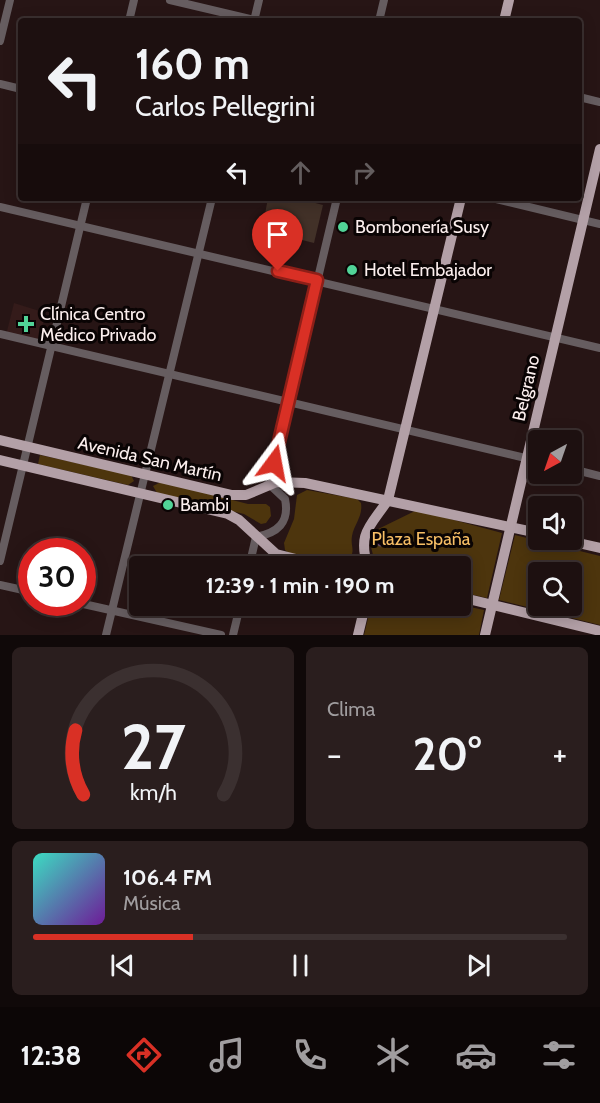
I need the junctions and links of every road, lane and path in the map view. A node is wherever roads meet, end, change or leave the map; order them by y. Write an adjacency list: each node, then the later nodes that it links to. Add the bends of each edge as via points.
1 (10, 0): 12 (street)
2 (134, 0): 7 (street)
3 (170, 0): 8 (street)
4 (260, 0): 9 (street)
5 (384, 0): 10 (street)
6 (509, 0): 11 (main road)
7 (130, 18)
8 (244, 18)
9 (257, 18)
10 (380, 18)
11 (505, 18)
12 (0, 41)
13 (0, 84): 14 (street)
14 (18, 88)
15 (582, 98): 16 (street)
16 (600, 102)
17 (600, 148): 24 (main road, Belgrano)
18 (86, 201): 26 (street)
19 (211, 201): 27 (street)
20 (336, 201): 28 (street)
21 (460, 201): 29 (main road)
22 (504, 201): 24 (street)
23 (0, 207): 26 (street)
24 (583, 220): 25 (street); 31 (main road, Belgrano)
25 (600, 224)
26 (80, 226): 27 (street); 32 (street)
27 (198, 253): 28 (street); 34 (street)
28 (317, 280): 29 (street); 35 (street)
29 (435, 308): 31 (street); 36 (main road)
30 (0, 334): 32 (street)
31 (555, 337): 33 (street); 39 (main road, Belgrano)
32 (51, 346): 34 (street); 38 (street)
33 (600, 348)
34 (169, 374): 35 (street); 43 (street)
35 (289, 402): 36 (street); 45 (street)
36 (405, 429): 39 (street); 47 (main road)
37 (0, 440): 38 (main road, Avenida San Martín)
38 (27, 447): 41 (street); 43 (main road, Avenida San Martín)
39 (526, 458): 48 (main road, Belgrano)
40 (0, 459): 41 (main road, Avenida San Martín)
41 (23, 465): 46 (main road, Avenida San Martín); 56 (street)
42 (582, 472): 44 (street)
43 (145, 475): 45 (main road, Avenida San Martín, via 232,495 246,495); 46 (street)
44 (600, 476)
45 (269, 484): 47 (main road, Avenida San Martín, via 304,483); 50 (street, via 285,499 285,520 280,529)
46 (141, 493): 50 (main road, Avenida San Martín, via 228,514); 62 (street)
47 (388, 501): 48 (main road, Avenida San Martín); 55 (main road, via 366,530 363,541)
48 (510, 527): 49 (main road, Avenida San Martín); 60 (main road, Belgrano)
49 (528, 532)
50 (256, 537): 53 (street); 54 (main road, Avenida San Martín)
51 (582, 544): 52 (main road)
52 (600, 548)
53 (252, 556)
54 (284, 556)
55 (366, 556)
56 (0, 561)
57 (0, 585): 58 (street)
58 (18, 589)
59 (471, 599): 60 (main road)
60 (492, 604): 65 (main road); 70 (main road, Belgrano)
61 (96, 607): 62 (street)
62 (112, 611): 66 (street); 67 (street)
63 (238, 616): 68 (street)
64 (363, 616): 69 (main road)
65 (600, 631)
66 (106, 635)
67 (221, 635)
68 (233, 635)
69 (358, 635)
70 (485, 635)

